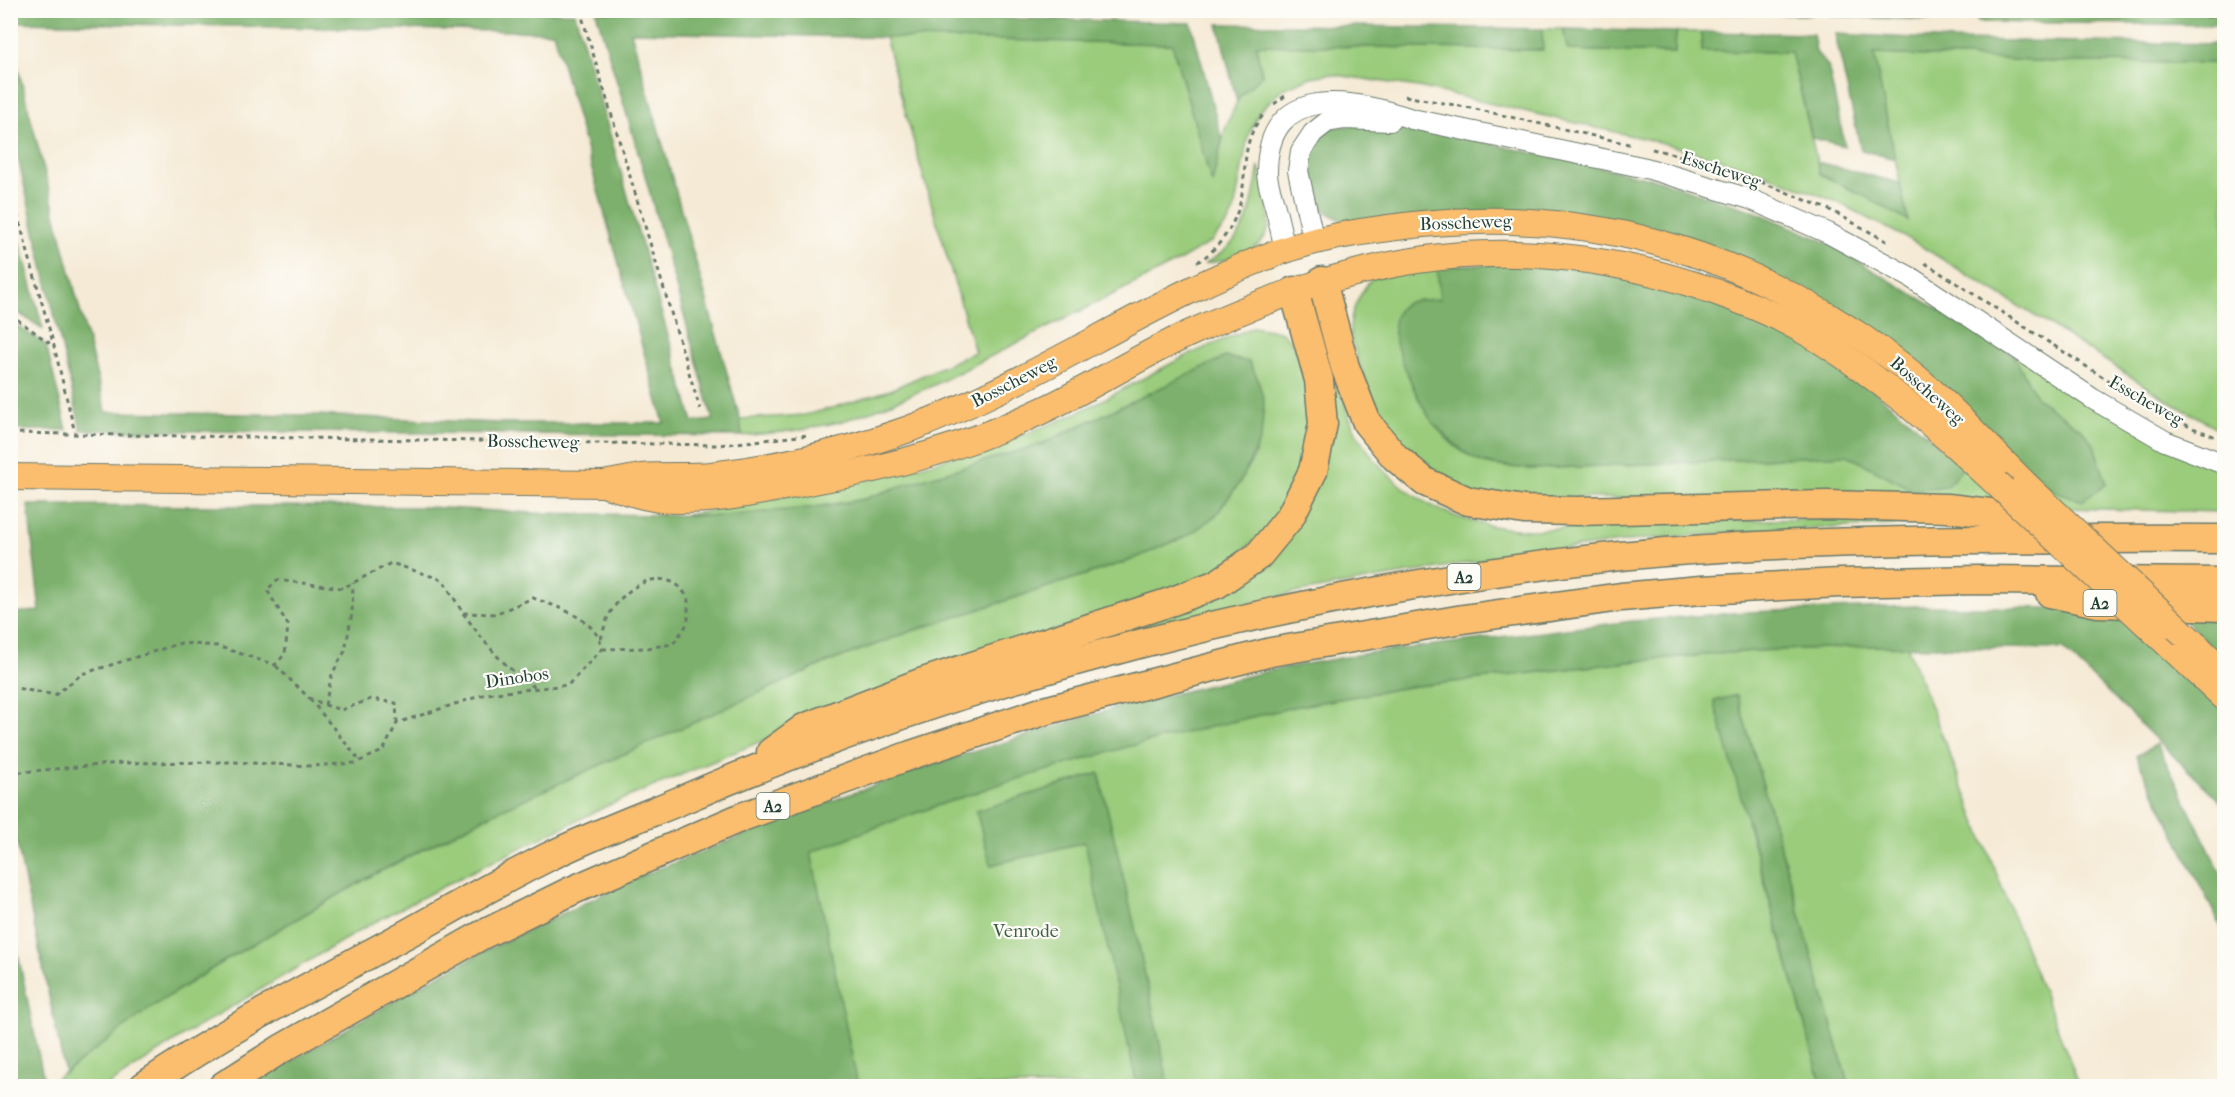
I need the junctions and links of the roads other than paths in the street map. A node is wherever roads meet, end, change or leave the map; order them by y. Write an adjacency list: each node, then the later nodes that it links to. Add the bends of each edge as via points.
1 (1412, 119): 2 (street, Esscheweg, via 1345,119 1327,122 1313,133 1301,151 1299,171); 3 (street, Esscheweg, via 1333,102 1304,106 1281,122 1269,150 1267,176); 6 (street, Esscheweg, via 1646,168 1750,199 1828,233 1911,277 2093,399 2165,441)
2 (1314, 242): 3 (main road, Bosscheweg); 4 (main road); 13 (main road, Bosscheweg, bridge, via 1429,222 1572,224 1648,239 1708,257 1781,289 1892,358 1940,399)
3 (1285, 249): 5 (main road); 8 (main road, Bosscheweg, via 1168,300 1031,375 906,430 839,452 787,463 709,475 642,477)
4 (1322, 281): 5 (main road, Bosscheweg); 9 (highway, A2, via 1345,367 1367,423 1395,457 1425,482 1468,501 1556,511 1826,505 1948,508); 14 (main road, Bosscheweg, bridge, via 1432,257 1545,254 1617,264 1699,286 1759,309 1819,340 1925,418)
5 (1294, 291): 8 (main road, Bosscheweg, via 1182,337 1040,412 919,457 861,473 709,498 658,499); 15 (highway, A2, via 1319,380 1323,424 1313,471 1290,517 1258,556 1217,584 1173,601 920,683 804,728)
6 (2224, 464)
7 (10, 477): 8 (main road, Bosscheweg)
8 (603, 484)
9 (2219, 539): 15 (highway, A2, via 1839,541 1628,556 1456,578 1255,615 1025,675 889,719)
10 (1978, 580): 11 (highway, A2); 12 (highway, A2, via 2098,603); 17 (highway, A2, via 1840,583 1622,597 1271,652 1044,711 911,754 742,817 571,891 440,959)
11 (2224, 582)
12 (2224, 607)
13 (2224, 672)
14 (2224, 697)
15 (740, 774): 16 (highway, A2, via 548,857 261,1013)
16 (144, 1086)
17 (223, 1086)

